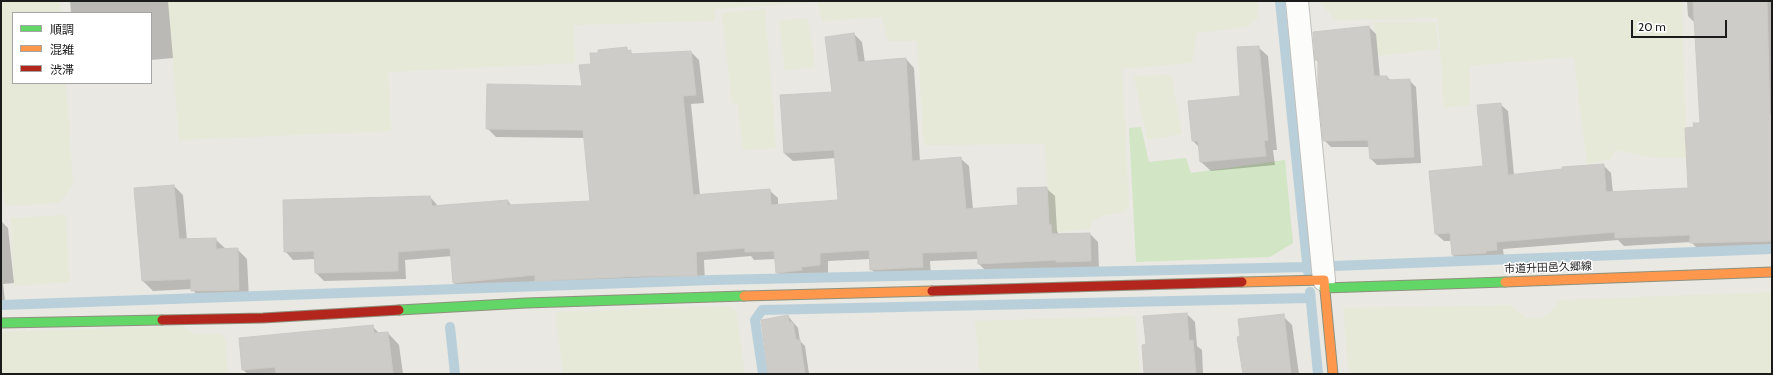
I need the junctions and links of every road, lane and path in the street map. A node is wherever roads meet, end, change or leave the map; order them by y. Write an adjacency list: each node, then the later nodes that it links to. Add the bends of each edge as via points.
1 (1297, 1): 3 (street)
2 (1772, 272): 3 (street, 市道升田邑久郷線)
3 (1321, 276): 4 (street, 市道升田邑久郷線, via 1298,282 740,296 526,303 263,318); 5 (street)
4 (1, 323)
5 (1333, 374)

